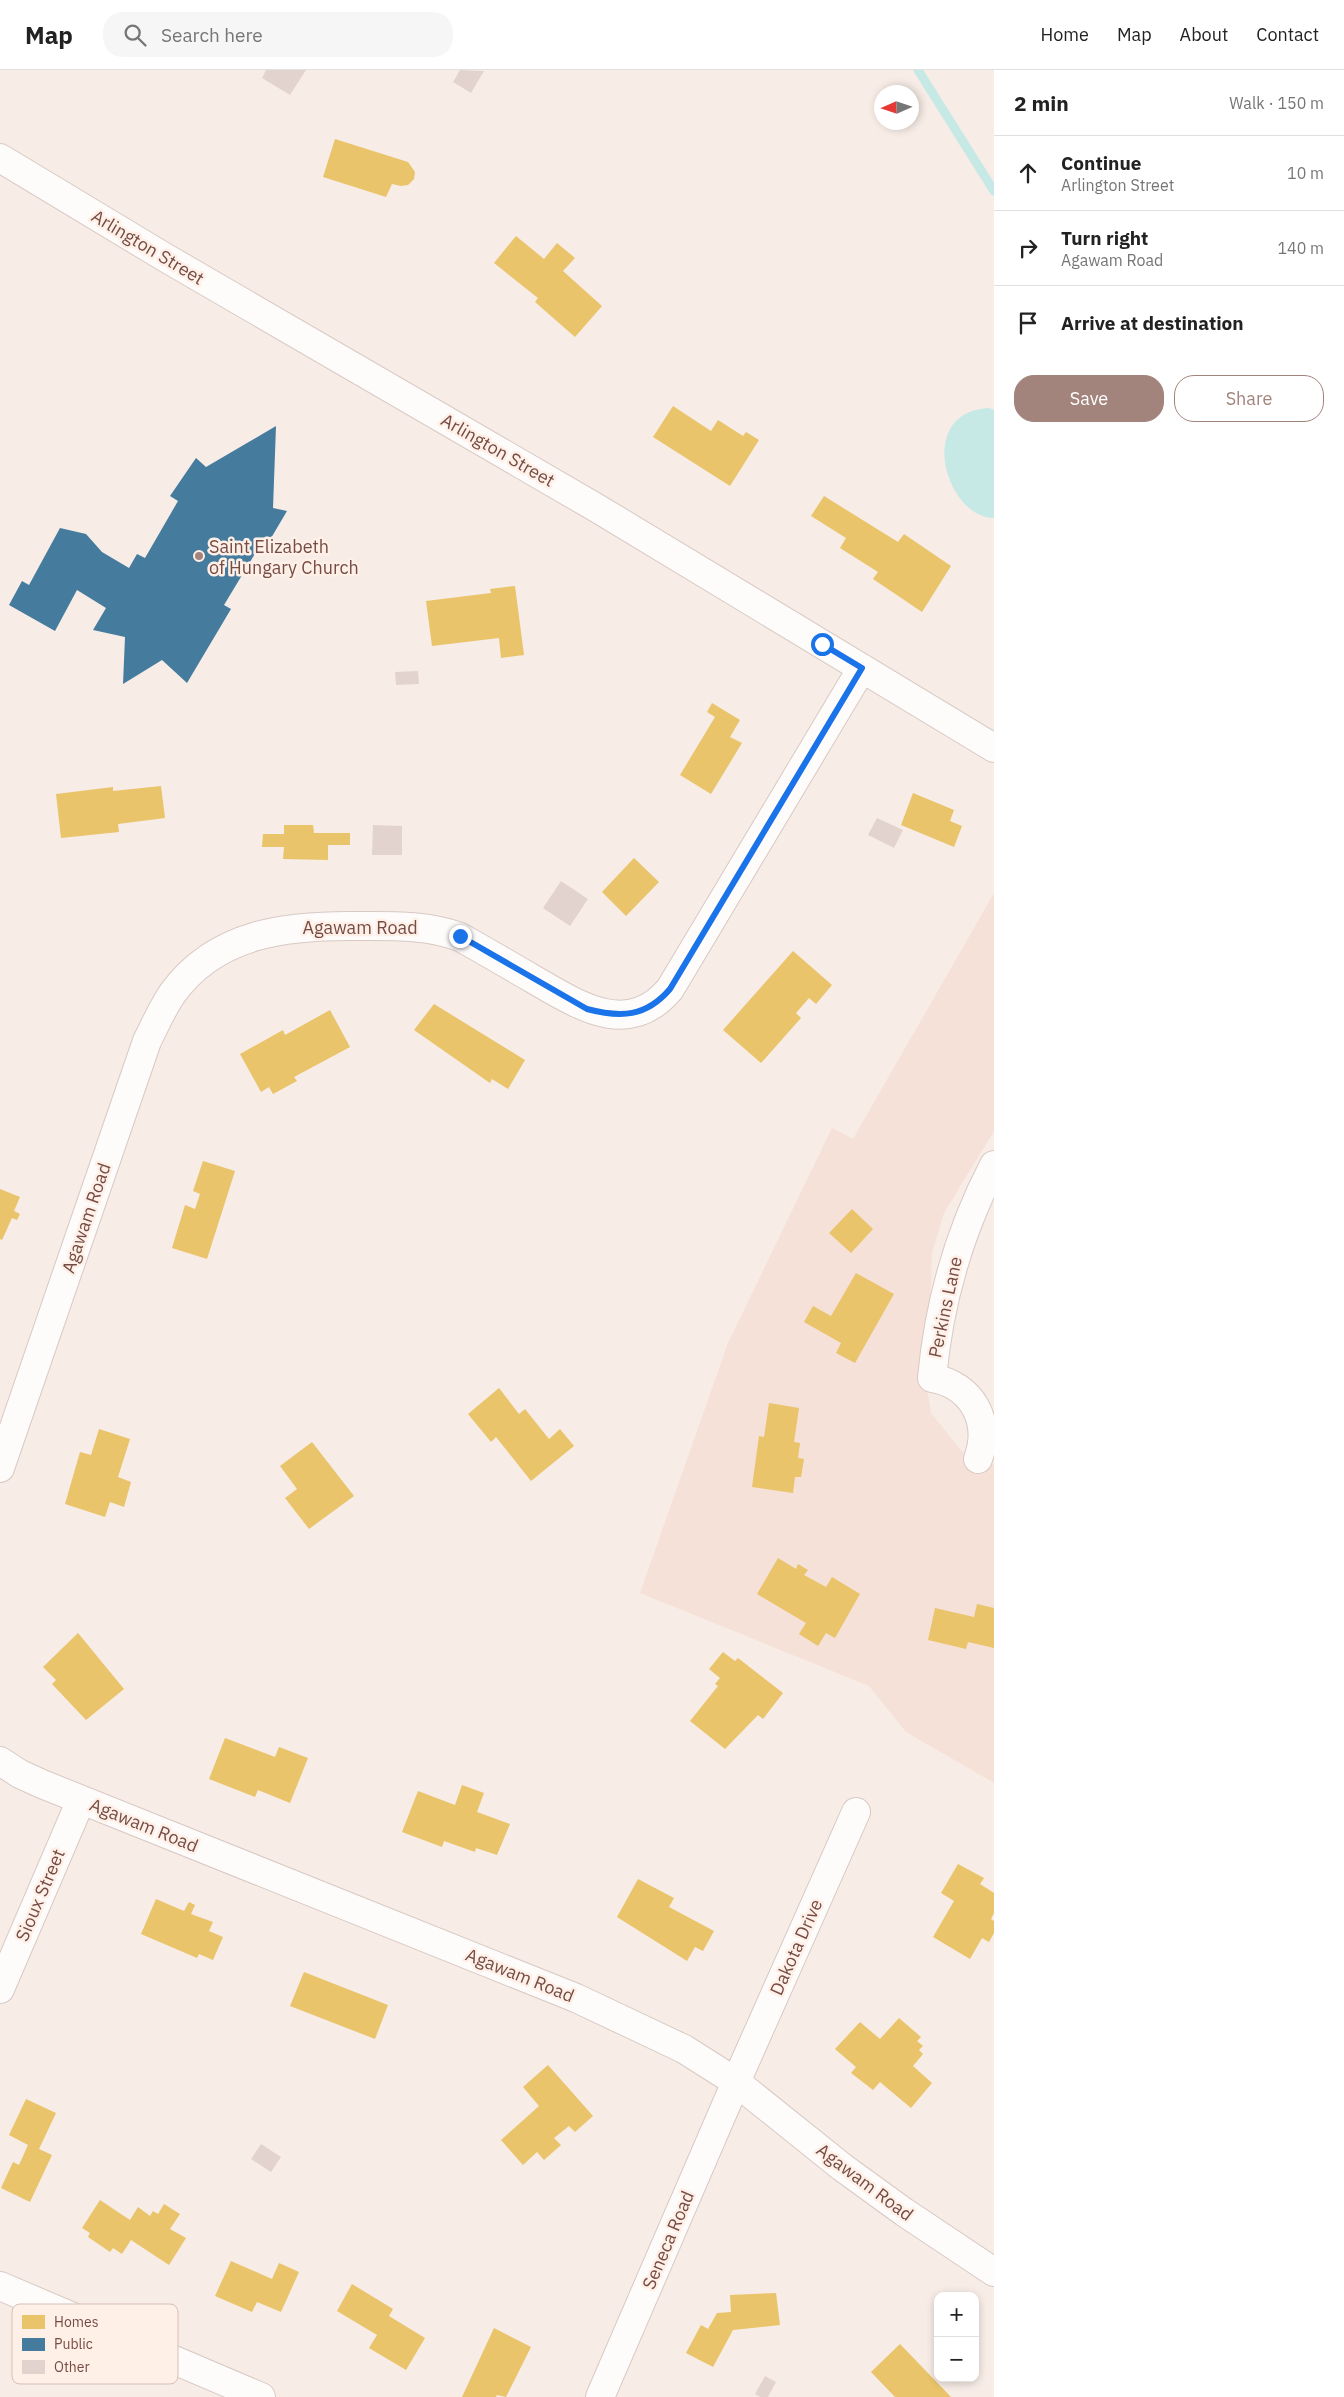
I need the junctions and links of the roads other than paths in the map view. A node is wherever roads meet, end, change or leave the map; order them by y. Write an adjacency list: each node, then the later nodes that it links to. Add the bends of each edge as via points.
1 (0, 158): 2 (street, Arlington Street, via 595,507)
2 (862, 668): 3 (street, Arlington Street); 6 (street, Agawam Road, via 670,989 649,1009 620,1014 587,1009 460,936 422,926 312,926 265,933 225,948 187,976 172,994 148,1041)
3 (994, 748)
4 (994, 1164): 5 (street, Perkins Lane, via 961,1235 948,1279 934,1349 932,1378 954,1385 979,1412 984,1435)
5 (978, 1459)
6 (0, 1468)
7 (0, 1761): 8 (street, Agawam Road, via 20,1774)
8 (81, 1800): 10 (street, Sioux Street); 11 (street, Agawam Road, via 576,1998 684,2049)
9 (856, 1812): 11 (street, Dakota Drive)
10 (0, 1989)
11 (736, 2082): 12 (street, Agawam Road, via 873,2189); 17 (street, Seneca Road)
12 (994, 2272)
13 (0, 2286): 14 (street)
14 (42, 2304)
15 (178, 2362): 16 (street)
16 (261, 2397)
17 (600, 2397)

